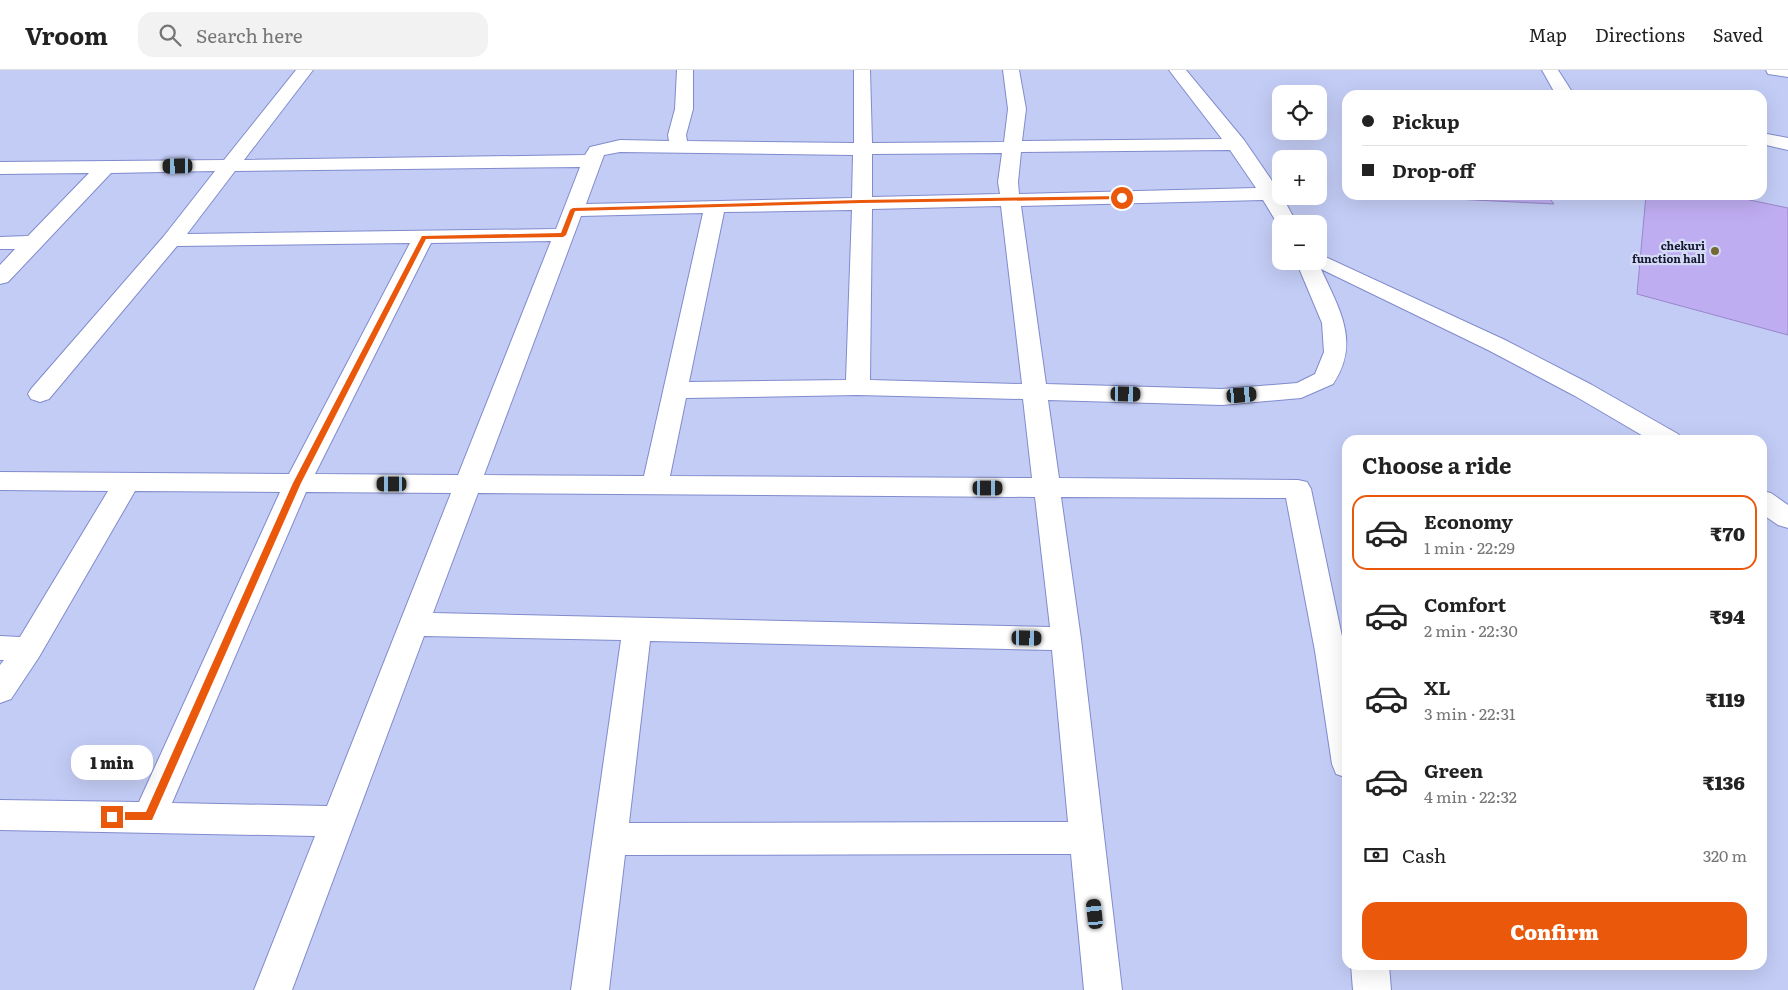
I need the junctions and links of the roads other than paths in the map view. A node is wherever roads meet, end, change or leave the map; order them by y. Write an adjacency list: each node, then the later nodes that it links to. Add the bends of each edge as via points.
1 (305, 70): 17 (street)
2 (685, 70): 13 (street, via 684,109 677,135)
3 (862, 70): 15 (street)
4 (1011, 70): 14 (street, via 1017,109)
5 (1177, 70): 11 (street)
6 (1550, 70): 9 (street)
7 (1774, 70): 8 (street)
8 (1788, 72)
9 (1562, 90)
10 (1767, 139): 12 (street)
11 (1237, 144): 14 (street); 20 (street)
12 (1788, 144)
13 (679, 146): 15 (street); 16 (street, via 608,147 597,151)
14 (1011, 148): 15 (street); 21 (street)
15 (863, 149): 22 (street)
16 (592, 161): 17 (street); 25 (street)
17 (232, 165): 18 (street); 27 (street)
18 (106, 167): 19 (street); 28 (street)
19 (0, 168)
20 (1271, 194): 21 (street); 24 (street)
21 (1010, 201): 22 (street); 35 (street)
22 (861, 202): 23 (street); 33 (street)
23 (715, 206): 25 (street); 34 (street)
24 (1282, 215)
25 (568, 222): 26 (street); 41 (street)
26 (424, 237): 27 (street); 40 (street)
27 (172, 240): 36 (street)
28 (34, 242): 29 (street); 32 (street)
29 (0, 243)
30 (1327, 264): 37 (street, via 1429,311 1610,404)
31 (1310, 270): 35 (street, via 1333,323 1336,352 1325,379 1301,390 1222,397)
32 (0, 277)
33 (858, 387): 34 (street); 35 (street)
34 (676, 390): 42 (street)
35 (1034, 392): 43 (street)
36 (40, 394)
37 (1662, 435)
38 (0, 481): 39 (street)
39 (127, 482): 40 (street); 49 (street)
40 (297, 483): 41 (street); 53 (street)
41 (467, 485): 42 (street); 46 (street)
42 (655, 486): 43 (street)
43 (1046, 489): 48 (street); 51 (street, via 1298,489)
44 (1767, 503): 45 (street)
45 (1788, 518)
46 (414, 624): 47 (street); 54 (street)
47 (637, 629): 48 (street); 56 (street)
48 (1066, 638): 55 (street)
49 (14, 649): 50 (street)
50 (0, 690)
51 (1342, 726)
52 (0, 815): 53 (street)
53 (149, 817): 54 (street)
54 (337, 821): 58 (street)
55 (1087, 838): 56 (street); 60 (street)
56 (610, 839): 59 (street)
57 (1370, 970): 61 (street)
58 (273, 990)
59 (590, 990)
60 (1103, 990)
61 (1372, 990)

